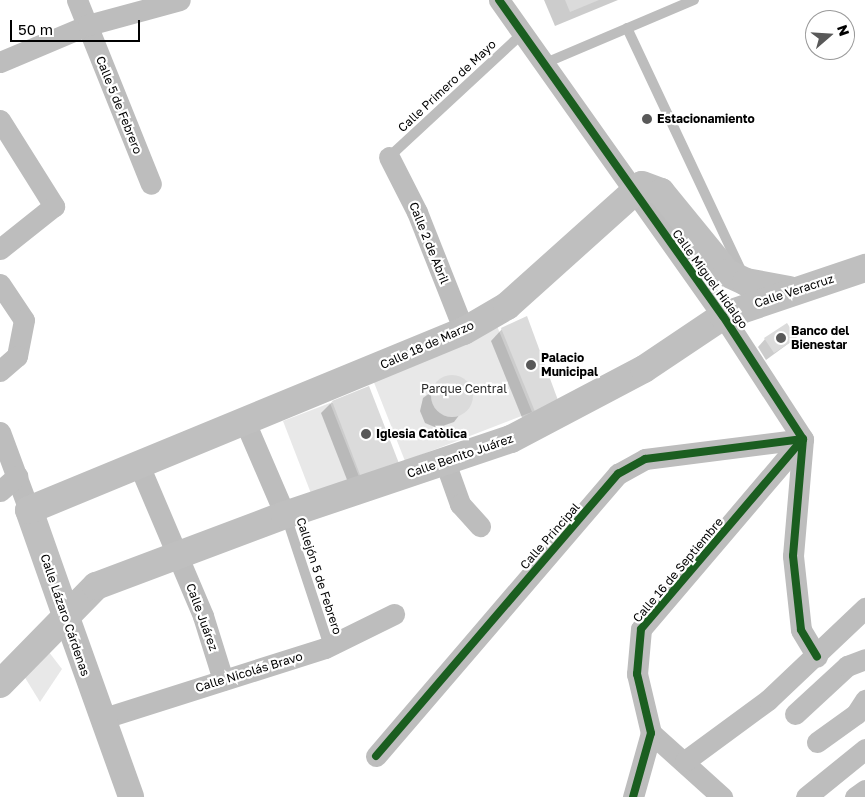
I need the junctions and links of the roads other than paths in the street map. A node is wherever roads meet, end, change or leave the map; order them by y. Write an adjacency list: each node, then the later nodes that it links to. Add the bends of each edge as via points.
1 (77, 0): 5 (street, Calle 5 de Febrero)
2 (180, 0): 5 (street)
3 (499, 0): 7 (street, Calle Miguel Hidalgo)
4 (694, 0): 6 (lane)
5 (88, 25): 8 (street); 12 (street, Calle 5 de Febrero)
6 (627, 28): 9 (lane); 16 (lane)
7 (522, 34): 9 (street, Calle Miguel Hidalgo); 11 (lane, Calle Primero de Mayo)
8 (0, 62)
9 (542, 65): 13 (street, Calle Miguel Hidalgo)
10 (0, 120): 14 (street, via 54,206)
11 (389, 157): 20 (street, Calle 2 de Abril, via 418,212)
12 (151, 184)
13 (632, 191): 16 (main road, via 642,185 654,186 718,264); 19 (street, Calle Miguel Hidalgo); 20 (main road, Calle 18 de Marzo, via 520,295)
14 (0, 249)
15 (865, 268): 18 (main road, Calle Veracruz)
16 (746, 282): 18 (main road)
17 (0, 284): 21 (street, via 24,320 24,336 18,356)
18 (789, 290): 19 (main road, Calle Veracruz)
19 (723, 316): 24 (street, Calle Miguel Hidalgo); 25 (main road, Calle Benito Juárez, via 644,369 533,429)
20 (464, 331): 22 (main road, Calle 18 de Marzo)
21 (0, 372)
22 (245, 422): 26 (main road, Calle 18 de Marzo); 30 (street)
23 (0, 432): 27 (street, Calle Lázaro Cárdenas)
24 (803, 439): 37 (street, via 793,509 793,556 801,630); 44 (street, Calle 16 de Septiembre, via 641,629 637,674); 47 (street, Calle Principal, via 645,459 618,474)
25 (445, 462): 30 (main road, Calle Benito Juárez); 31 (street, via 460,504)
26 (139, 465): 29 (main road, Calle 18 de Marzo); 32 (street)
27 (16, 476): 28 (street); 29 (street, Calle Lázaro Cárdenas)
28 (0, 491)
29 (29, 510): 35 (main road, Calle Lázaro Cárdenas)
30 (285, 515): 32 (main road, Calle Benito Juárez); 36 (lane, Callejón 5 de Febrero)
31 (480, 526)
32 (178, 555): 35 (main road, Calle Benito Juárez, via 96,586); 39 (street, Calle Juárez)
33 (865, 608): 37 (street)
34 (394, 614): 36 (street, Calle Nicolás Bravo)
35 (66, 615): 40 (main road, Calle Benito Juárez); 43 (street, Calle Lázaro Cárdenas)
36 (329, 646): 39 (street, Calle Nicolás Bravo)
37 (825, 650): 38 (street); 48 (street, via 768,700)
38 (861, 669): 42 (street)
39 (223, 680): 43 (street, Calle Nicolás Bravo)
40 (0, 684)
41 (865, 700): 45 (street, via 856,714)
42 (795, 714)
43 (101, 719): 50 (street, Calle Lázaro Cárdenas)
44 (651, 733): 48 (street); 51 (street, Calle 16 de Septiembre)
45 (817, 742)
46 (863, 755): 53 (street)
47 (376, 756)
48 (685, 761): 52 (street)
49 (865, 790): 54 (street)
50 (131, 797)
51 (633, 797)
52 (722, 797)
53 (806, 797)
54 (855, 797)

